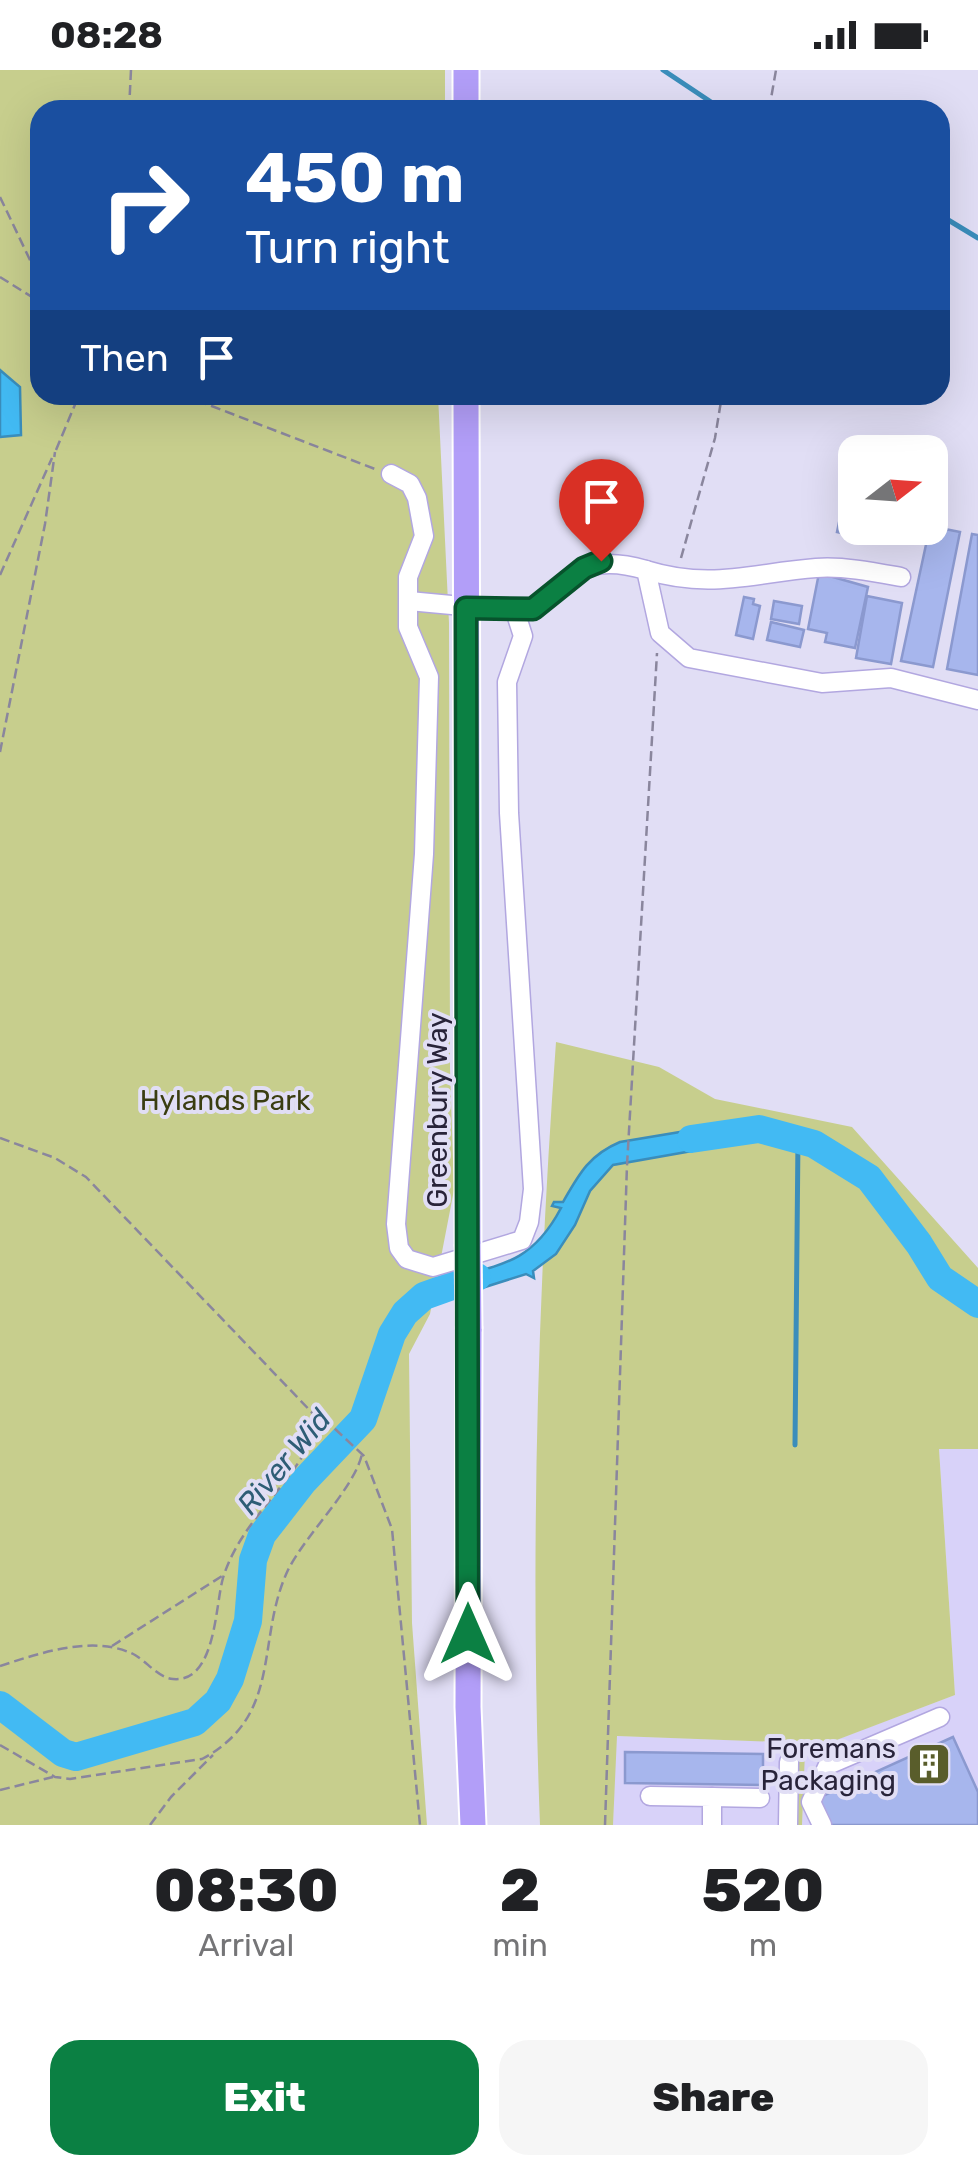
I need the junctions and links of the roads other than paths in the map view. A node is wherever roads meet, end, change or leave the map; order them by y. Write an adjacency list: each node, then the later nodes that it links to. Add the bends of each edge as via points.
1 (466, 70): 2 (highway)
2 (466, 100)
3 (466, 405): 8 (highway, Greenbury Way)
4 (391, 474): 7 (lane, via 410,484 421,516 424,536 408,578)
5 (646, 570): 6 (lane, via 675,579 740,580 819,568); 9 (lane, via 601,561 533,609); 10 (lane, via 660,634 689,658 822,683 891,678)
6 (901, 577)
7 (410, 600): 8 (lane); 9 (lane, via 408,626 430,677 396,1224 399,1248 420,1266 522,1240 530,1222 506,682 523,636)
8 (466, 608): 9 (lane); 16 (highway, Greenbury Way, bridge)
9 (516, 611)
10 (978, 700)
11 (940, 1717): 19 (lane, via 828,1765 811,1802)
12 (789, 1762): 18 (lane)
13 (650, 1796): 14 (lane)
14 (712, 1797): 15 (lane); 17 (lane)
15 (760, 1798)
16 (473, 1825)
17 (712, 1825)
18 (788, 1825)
19 (822, 1825)

